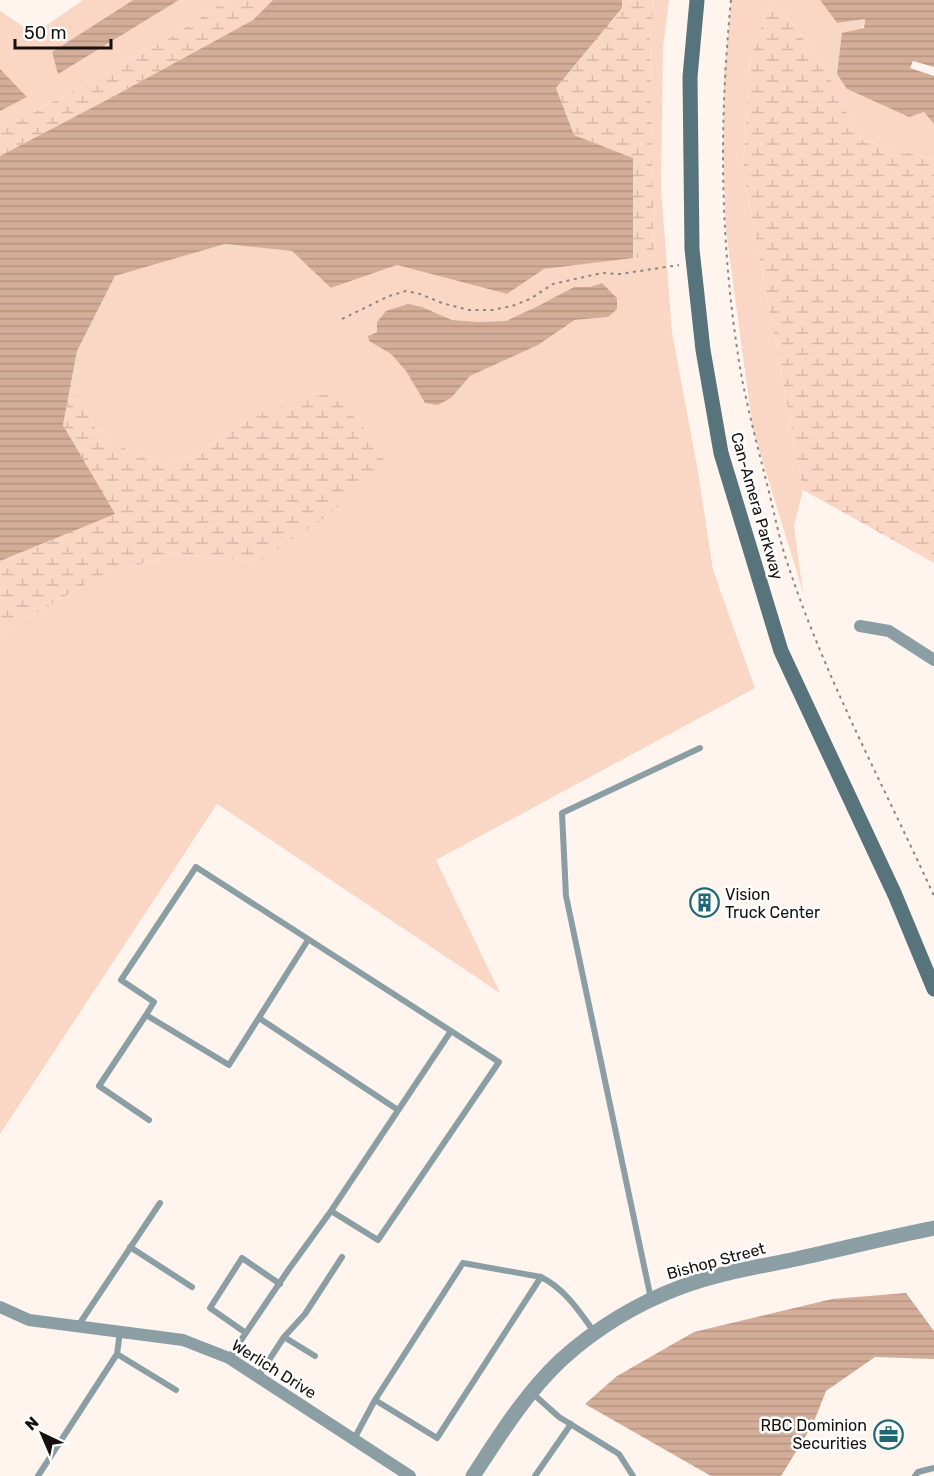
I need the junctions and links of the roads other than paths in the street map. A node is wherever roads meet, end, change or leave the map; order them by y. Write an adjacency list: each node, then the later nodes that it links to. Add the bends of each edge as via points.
1 (697, 0): 6 (main road, Can-Amera Parkway, via 690,77 692,249 703,350 721,453 781,651)
2 (860, 626): 3 (street, via 889,631)
3 (934, 660)
4 (700, 748): 20 (lane, via 562,813 566,896)
5 (308, 940): 7 (lane, via 196,867 122,980 154,1002); 8 (lane); 9 (lane)
6 (934, 988)
7 (146, 1015): 8 (lane, via 228,1065); 11 (lane, via 99,1086)
8 (259, 1018): 10 (lane)
9 (451, 1031): 10 (lane); 13 (lane, via 499,1062 378,1240)
10 (398, 1110): 13 (lane)
11 (149, 1120)
12 (160, 1203): 15 (lane)
13 (331, 1211): 18 (lane)
14 (933, 1227): 20 (street, Bishop Street, via 744,1269)
15 (130, 1247): 19 (lane); 22 (lane)
16 (342, 1257): 26 (lane, via 305,1314)
17 (541, 1277): 24 (lane, via 569,1298); 33 (lane, via 463,1263); 33 (lane, via 437,1438)
18 (280, 1284): 25 (lane); 25 (lane, via 242,1258 210,1308)
19 (192, 1287)
20 (651, 1299): 24 (street, Bishop Street)
21 (0, 1307): 22 (street, Werlich Drive, via 29,1320)
22 (78, 1326): 23 (street, Werlich Drive)
23 (120, 1332): 27 (lane); 29 (street, Werlich Drive, via 183,1340)
24 (595, 1333): 32 (street, Bishop Street)
25 (246, 1334): 29 (lane)
26 (284, 1337): 28 (lane); 30 (lane)
27 (117, 1354): 31 (lane); 37 (lane)
28 (315, 1356)
29 (229, 1358): 30 (street, Werlich Drive)
30 (258, 1377): 35 (street, Werlich Drive)
31 (176, 1390)
32 (531, 1392): 34 (lane); 39 (street, Bishop Street)
33 (375, 1400): 35 (lane)
34 (571, 1424): 40 (lane); 41 (lane, via 618,1454)
35 (353, 1440): 38 (street, Werlich Drive)
36 (934, 1468): 42 (lane)
37 (38, 1476)
38 (410, 1476)
39 (473, 1476)
40 (535, 1476)
41 (633, 1476)
42 (915, 1476)

